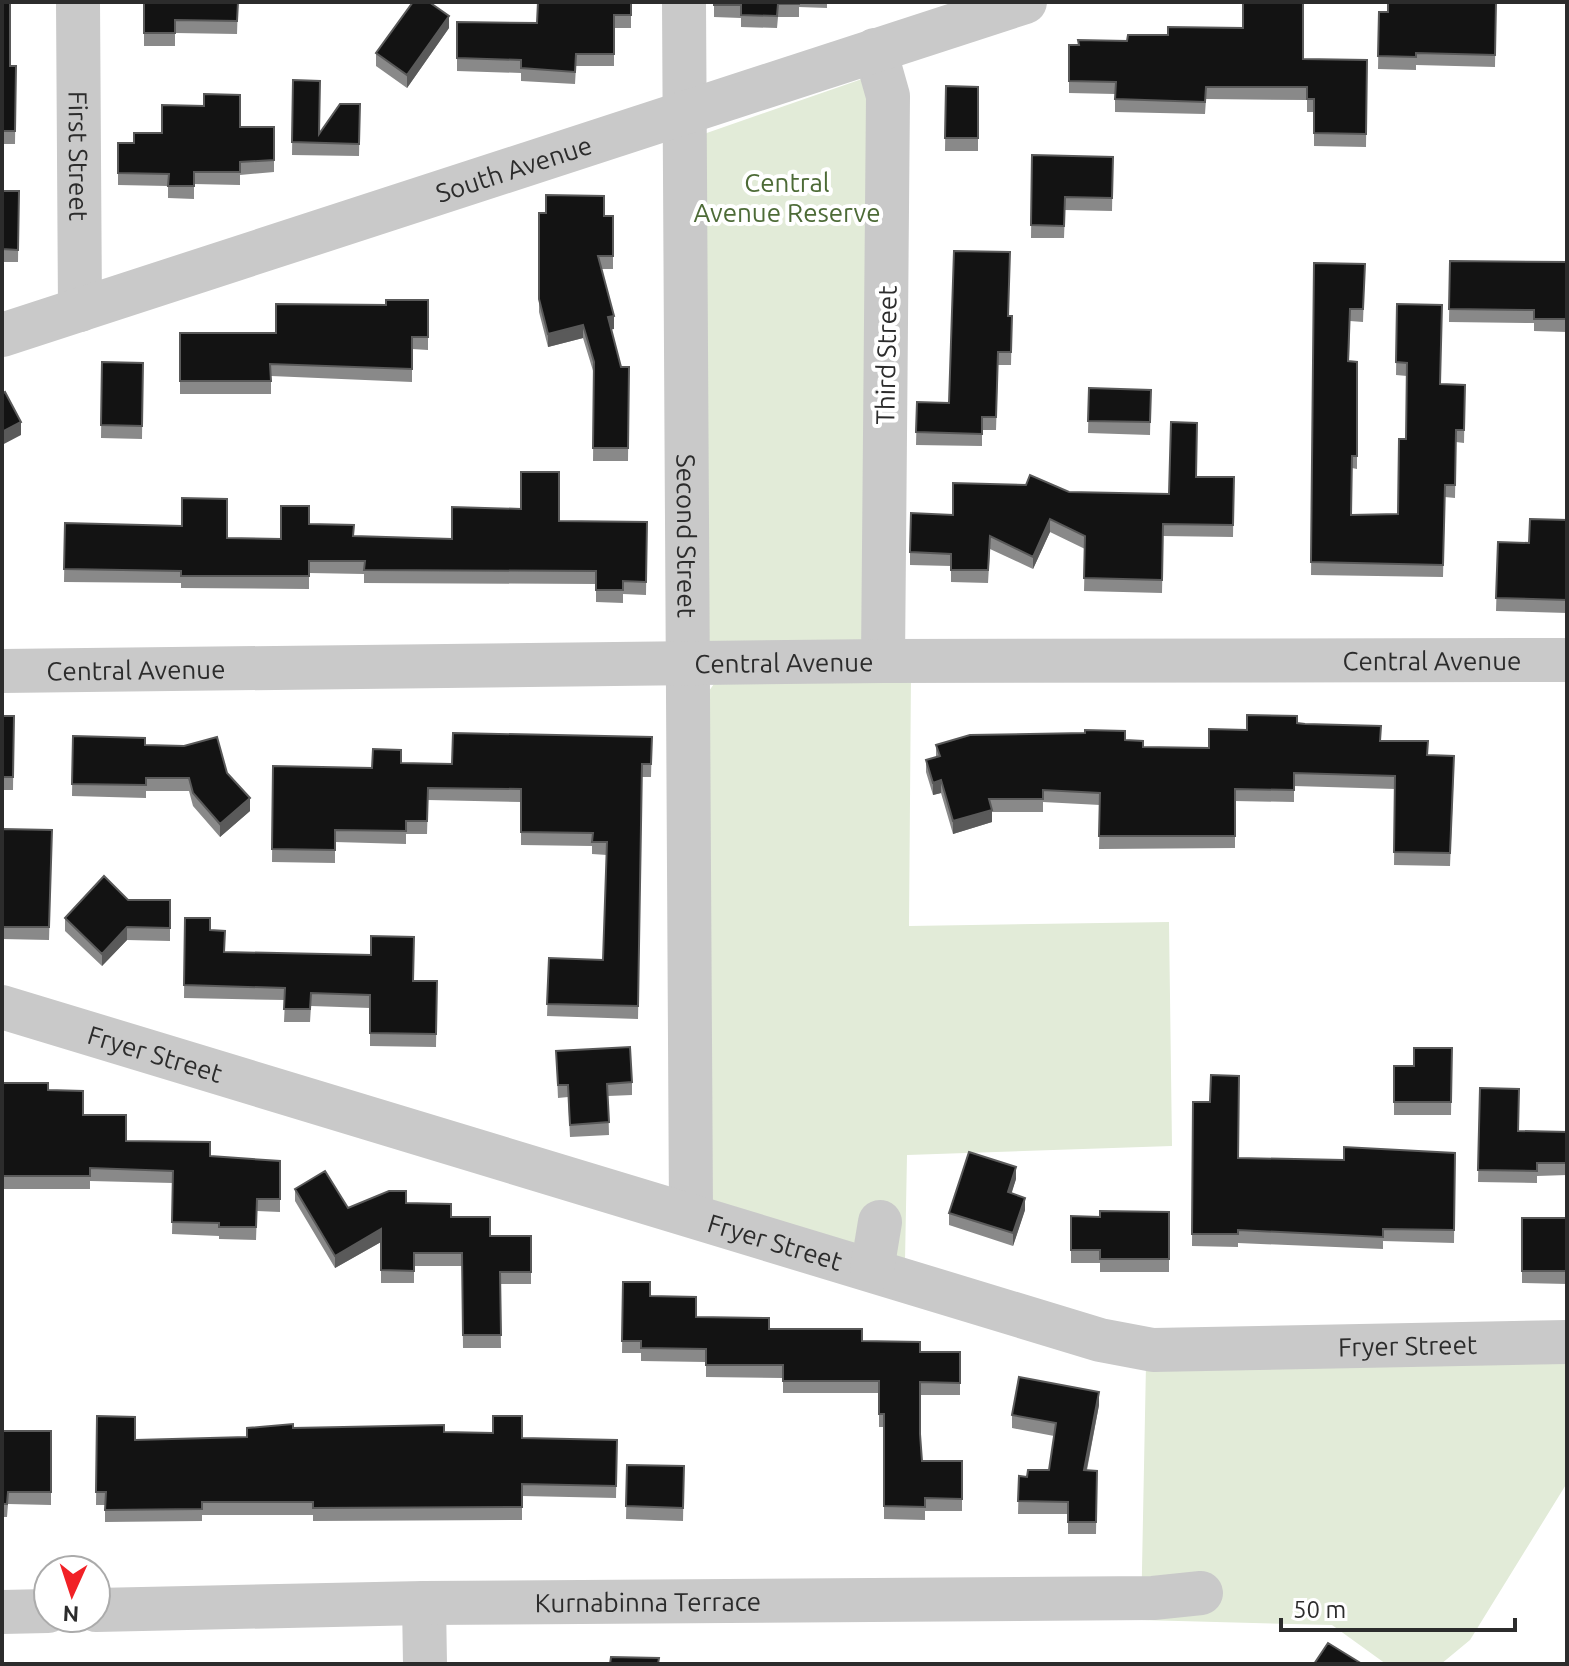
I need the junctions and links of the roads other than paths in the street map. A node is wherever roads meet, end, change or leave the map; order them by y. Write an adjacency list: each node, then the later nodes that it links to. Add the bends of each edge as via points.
1 (78, 2): 6 (street, First Street)
2 (684, 2): 5 (street, Second Street)
3 (1025, 2): 4 (street, South Avenue)
4 (875, 50): 5 (street, South Avenue); 9 (street, Third Street, via 888,96)
5 (686, 114): 6 (street, South Avenue); 10 (street, Second Street)
6 (80, 310): 7 (street, South Avenue)
7 (2, 335)
8 (1567, 660): 9 (street, Central Avenue)
9 (883, 661): 10 (street, Central Avenue)
10 (686, 663): 11 (street, Central Avenue); 13 (street, Second Street)
11 (2, 671)
12 (2, 1007): 13 (street, Fryer Street)
13 (691, 1214): 15 (street, Fryer Street)
14 (880, 1222): 15 (street)
15 (872, 1270): 16 (street, Fryer Street, via 1100,1340 1153,1350)
16 (1567, 1342)
17 (1201, 1593): 18 (street, Kurnabinna Terrace, via 1153,1598)
18 (424, 1603): 19 (street, Kurnabinna Terrace); 22 (street)
19 (112, 1610)
20 (32, 1611): 21 (street)
21 (2, 1612)
22 (425, 1664)

